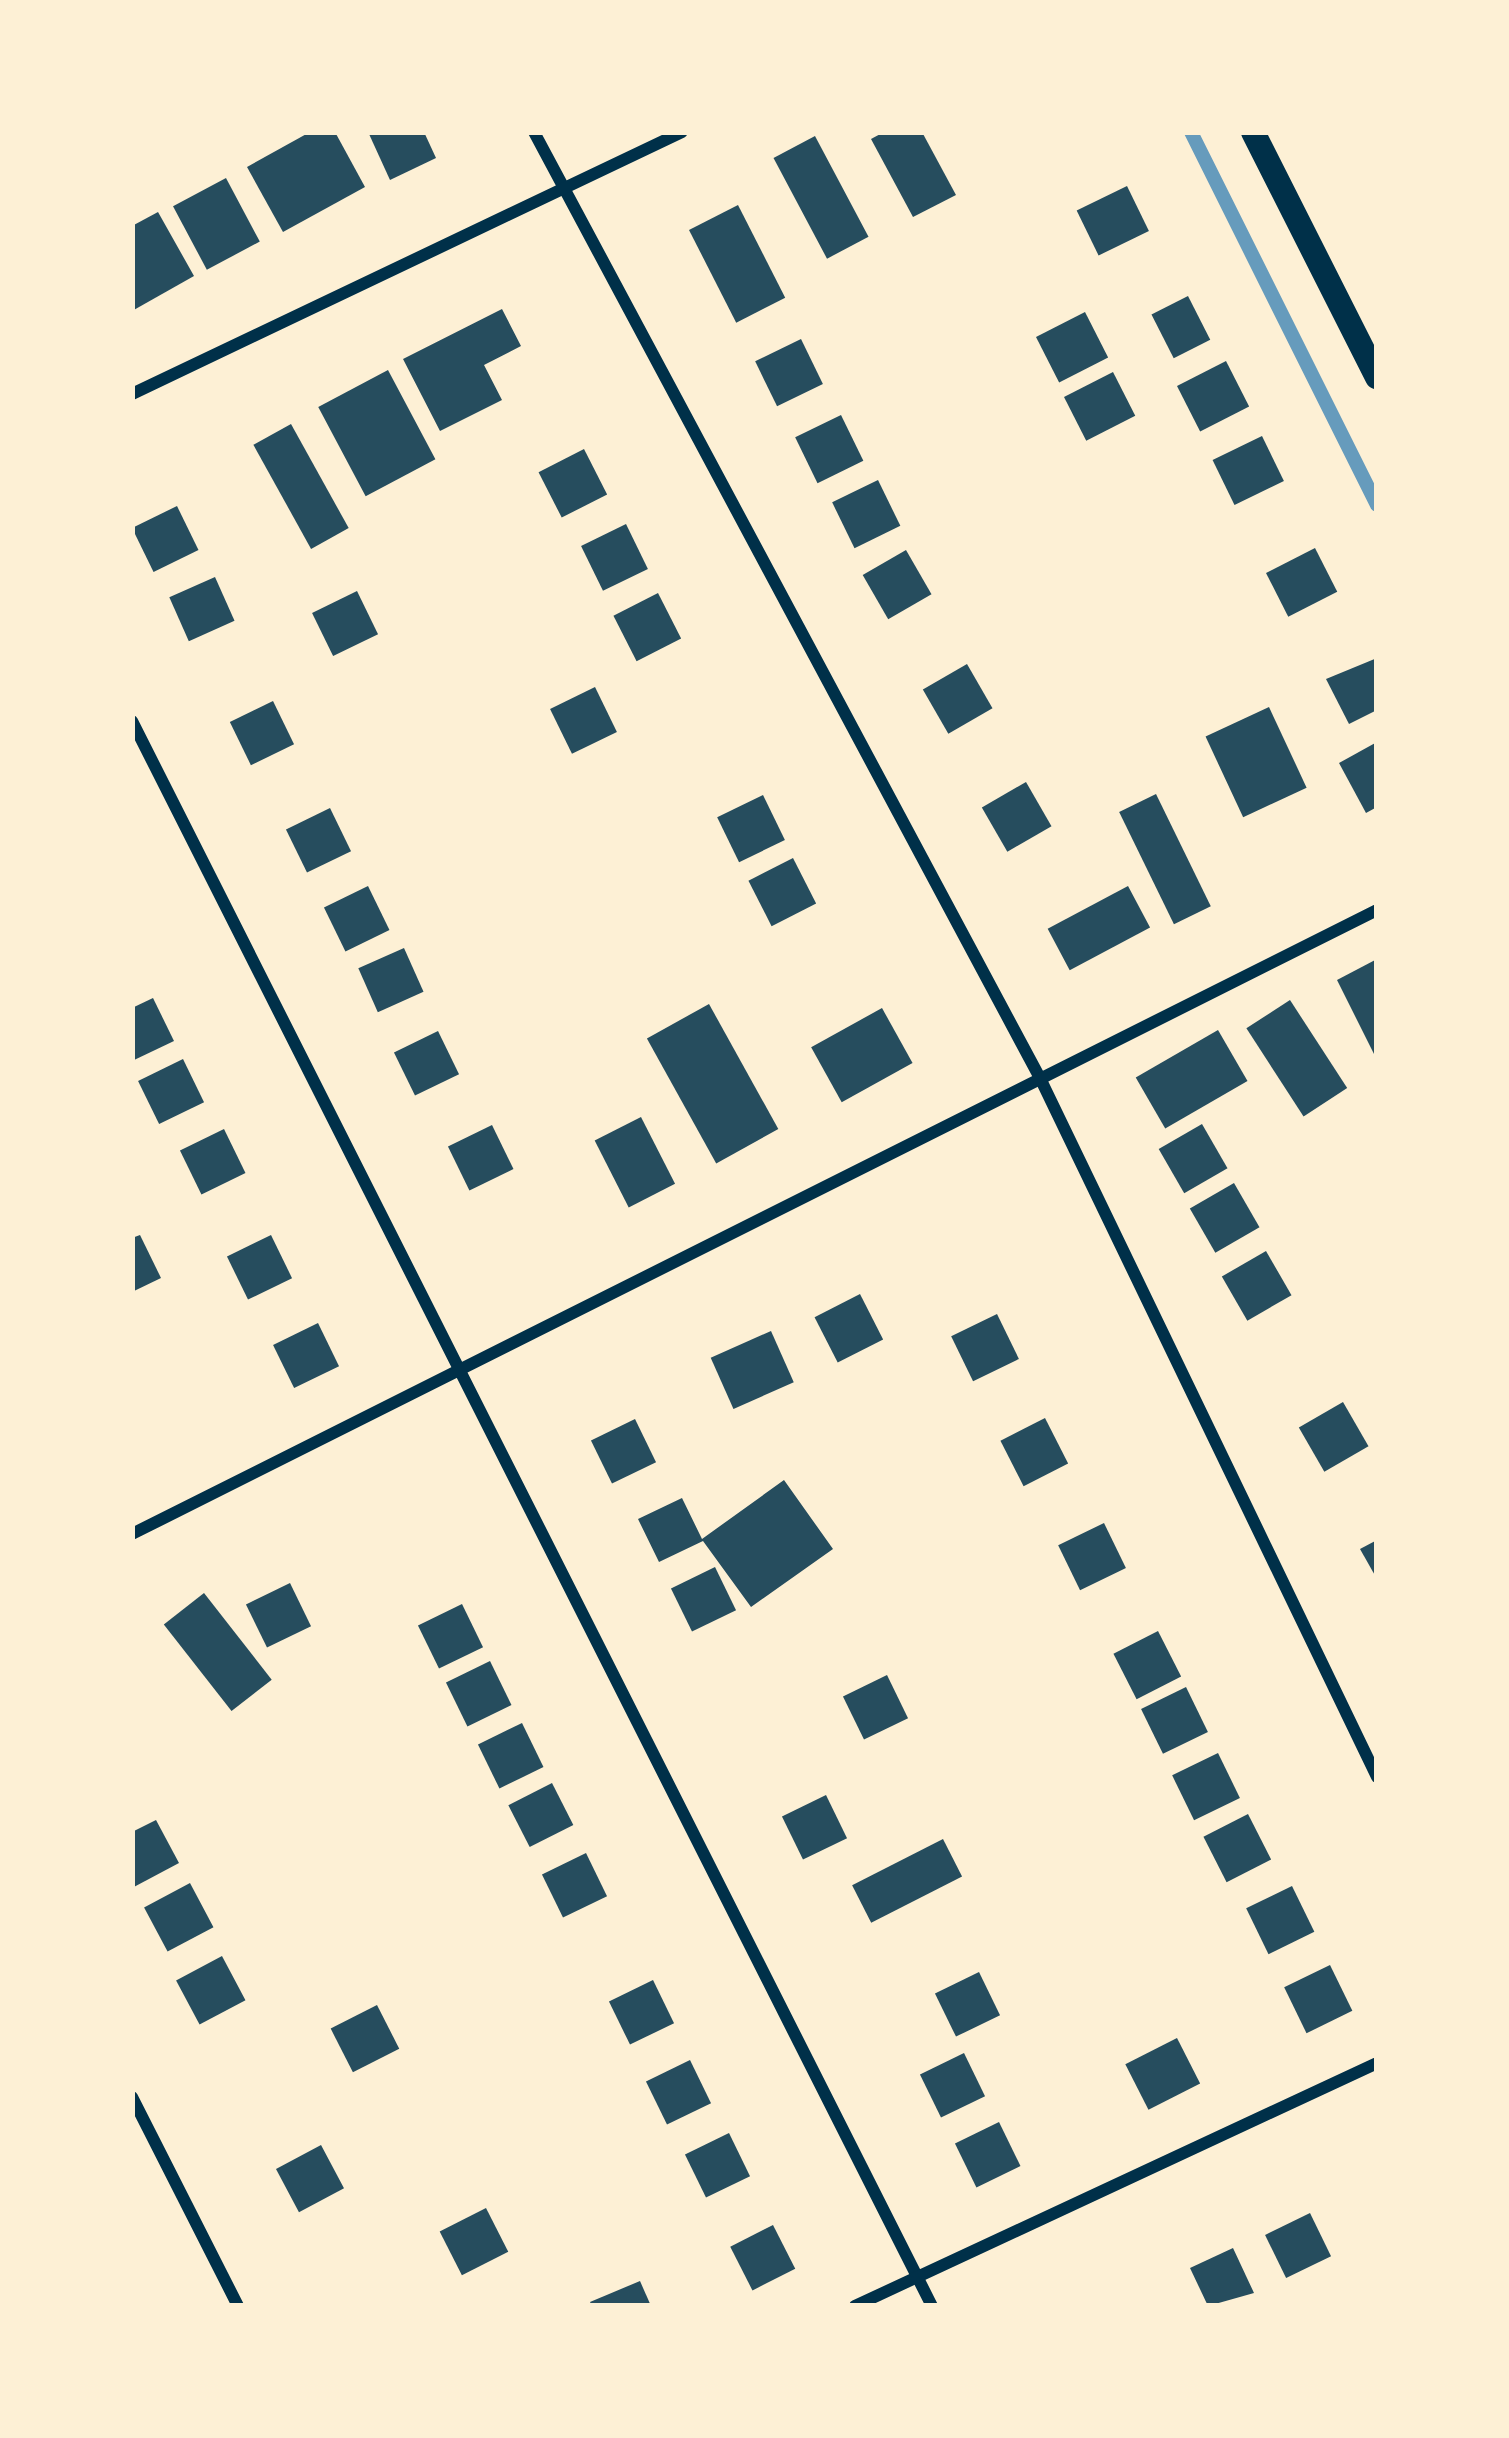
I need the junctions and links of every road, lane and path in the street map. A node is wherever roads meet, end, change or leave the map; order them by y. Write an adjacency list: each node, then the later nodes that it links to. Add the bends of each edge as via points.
1 (535, 132): 4 (street)
2 (682, 132): 4 (street)
3 (1252, 132): 5 (main road)
4 (564, 190): 6 (street); 9 (street)
5 (1377, 377)
6 (132, 394)
7 (132, 721): 10 (street)
8 (1377, 910): 9 (street)
9 (1040, 1078): 10 (street); 12 (street)
10 (461, 1370): 11 (street); 15 (street)
11 (132, 1534)
12 (1377, 1777)
13 (1377, 2063): 15 (street)
14 (132, 2097): 16 (street)
15 (917, 2278): 17 (street); 18 (street)
16 (238, 2306)
17 (855, 2306)
18 (932, 2306)

